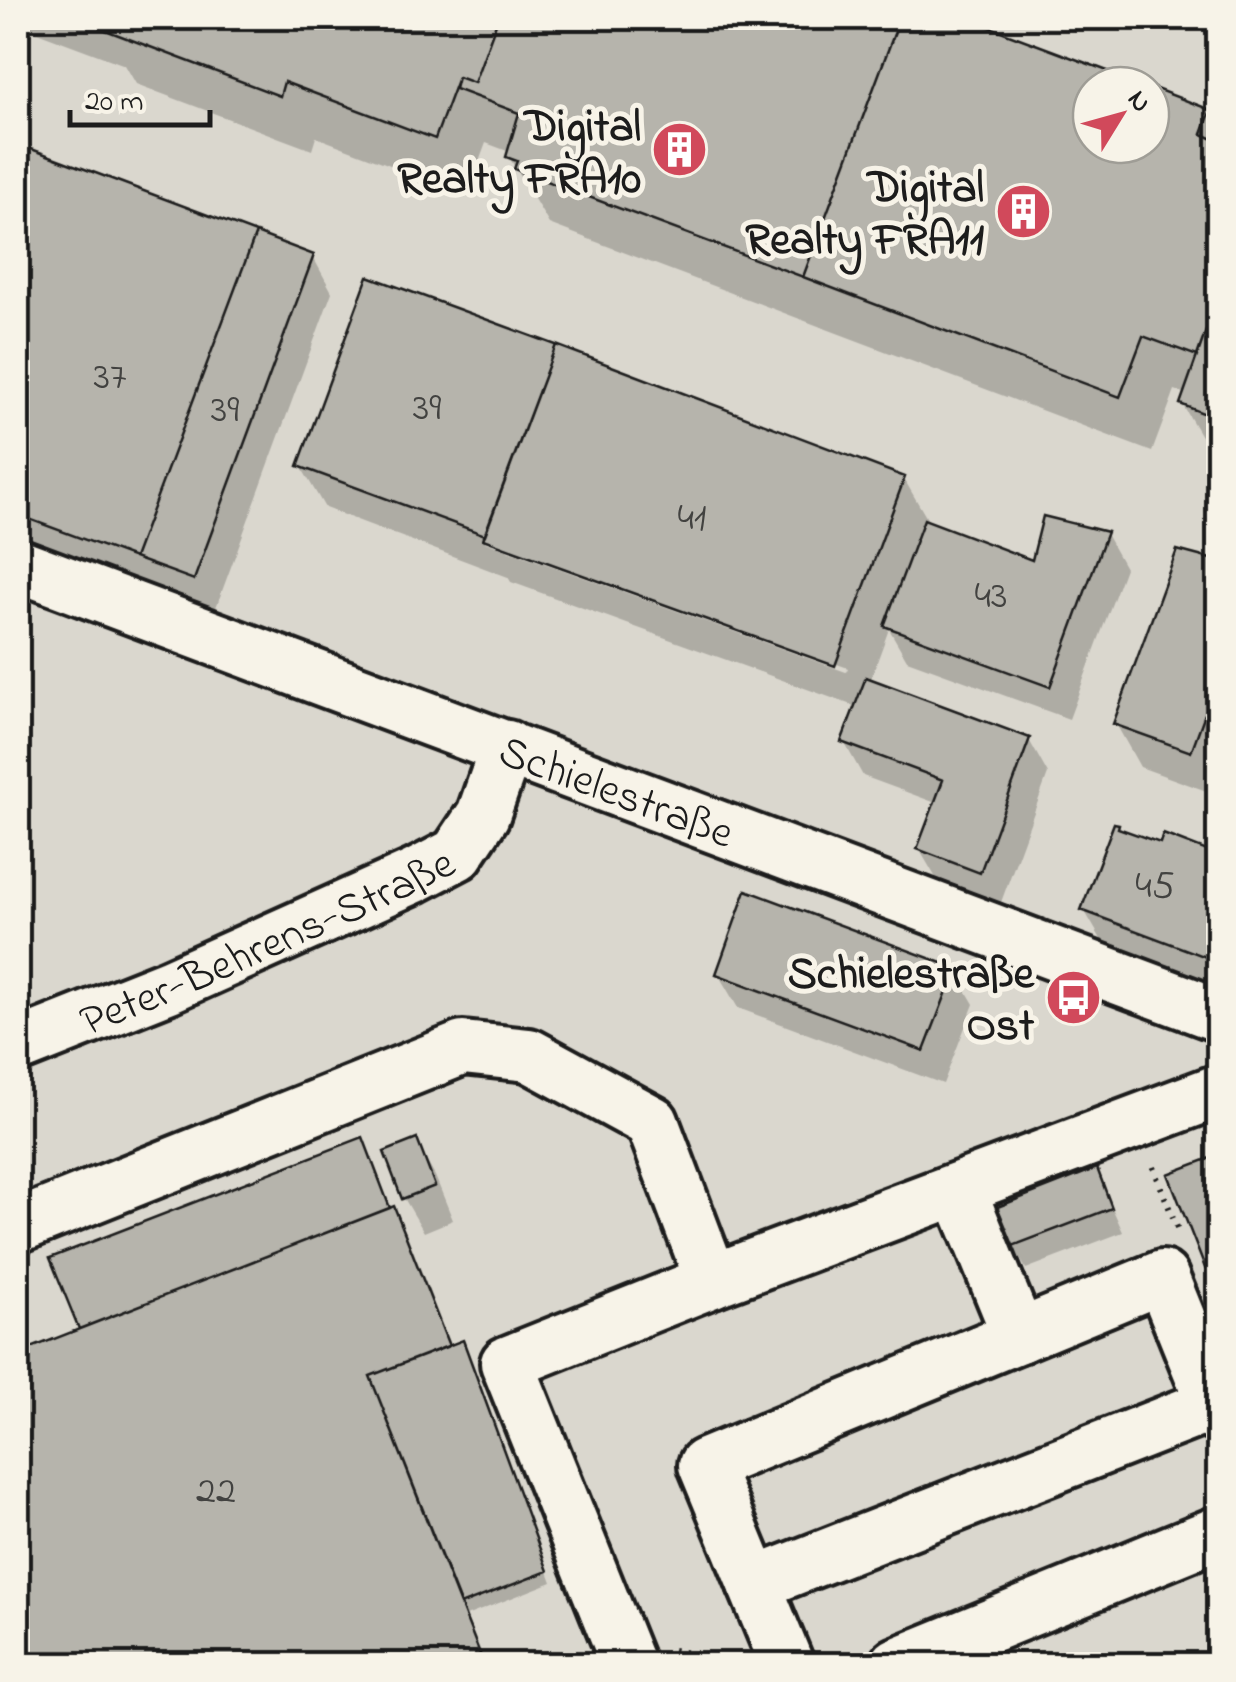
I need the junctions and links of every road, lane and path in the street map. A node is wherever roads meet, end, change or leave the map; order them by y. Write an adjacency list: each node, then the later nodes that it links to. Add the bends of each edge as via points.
1 (18, 565): 2 (street, Schielestraße)
2 (507, 747): 3 (street, Schielestraße); 4 (street, Peter-Behrens-Straße, via 483,815 457,854 169,986)
3 (1218, 1015)
4 (18, 1046)
5 (1218, 1091): 6 (street)
6 (958, 1189): 8 (street); 9 (street)
7 (18, 1226): 8 (street, via 463,1048 528,1056 652,1122)
8 (712, 1281): 13 (street, via 507,1363)
9 (1019, 1336): 10 (street, via 1162,1278); 12 (street, via 704,1465)
10 (1216, 1410): 12 (street)
11 (1218, 1533): 15 (street)
12 (754, 1584): 14 (street)
13 (628, 1664)
14 (787, 1664)
15 (897, 1664)

